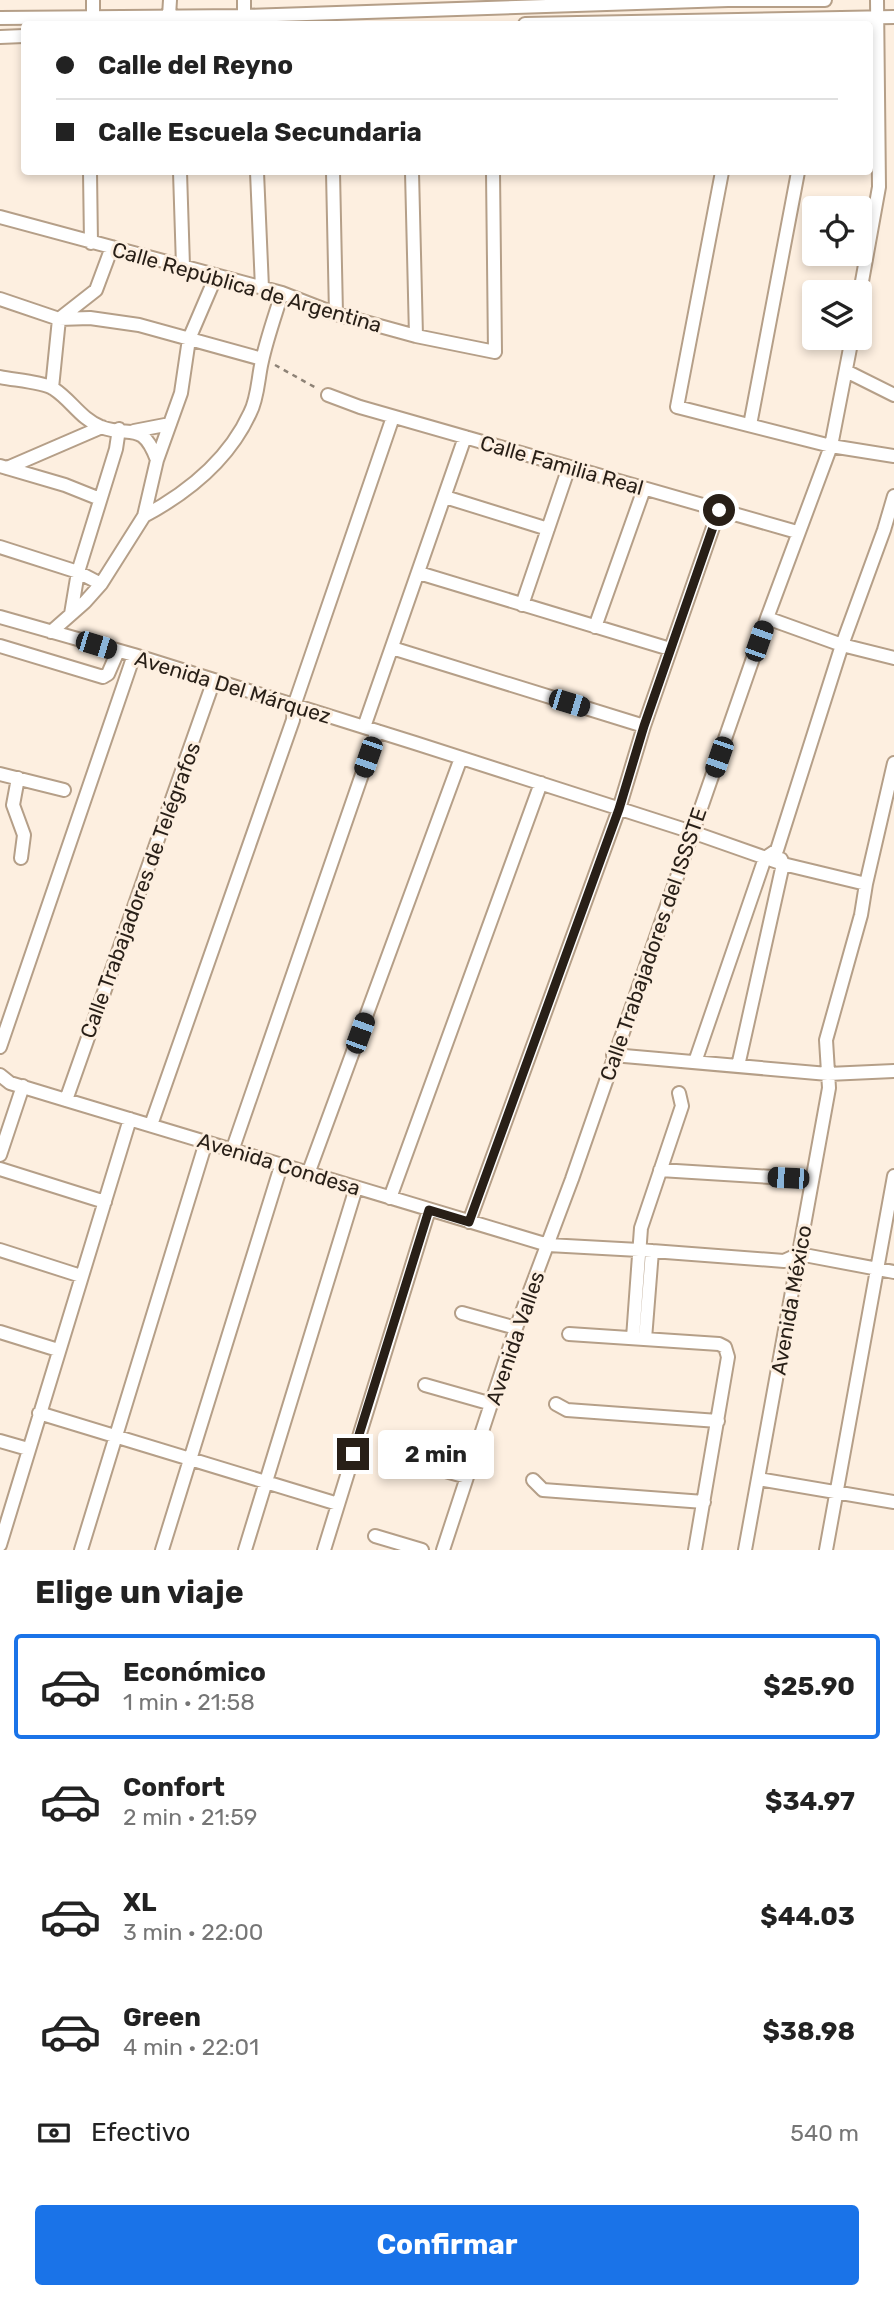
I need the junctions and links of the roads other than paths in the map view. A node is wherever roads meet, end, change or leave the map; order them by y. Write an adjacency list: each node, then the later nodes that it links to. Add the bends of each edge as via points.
1 (93, 0): 13 (street)
2 (170, 0): 14 (street)
3 (244, 0): 15 (street)
4 (728, 0): 5 (street); 8 (street); 19 (street)
5 (803, 0): 6 (street)
6 (825, 0)
7 (877, 0): 18 (street)
8 (651, 2): 9 (street)
9 (567, 3): 11 (street)
10 (447, 4): 11 (street); 12 (street)
11 (492, 4)
12 (328, 6): 15 (street)
13 (93, 16): 14 (street); 17 (street)
14 (169, 16): 15 (street)
15 (244, 16)
16 (894, 17): 18 (street)
17 (0, 18)
18 (877, 18): 20 (street); 36 (street, via 879,187)
19 (728, 21)
20 (765, 21)
21 (21, 36): 22 (street)
22 (0, 37)
23 (90, 175): 32 (street)
24 (180, 175): 34 (street)
25 (257, 175): 37 (street)
26 (333, 175): 40 (street)
27 (412, 175): 42 (street)
28 (493, 175): 42 (street, Calle República de Argentina, via 495,352)
29 (721, 175): 53 (street, via 677,407)
30 (797, 175): 53 (street)
31 (0, 217): 32 (street, Calle República de Argentina)
32 (91, 243): 33 (street, Calle República de Argentina)
33 (112, 247): 34 (street, Calle República de Argentina); 41 (street, via 96,290)
34 (183, 266): 35 (street, Calle República de Argentina)
35 (216, 276): 37 (street, Calle República de Argentina); 43 (street)
36 (862, 280)
37 (262, 288): 38 (street, Calle República de Argentina)
38 (282, 293): 40 (street, Calle República de Argentina); 45 (street)
39 (0, 299): 41 (street)
40 (336, 314): 42 (street, Calle República de Argentina)
41 (59, 320): 43 (street, via 90,318 139,325); 48 (street)
42 (415, 336)
43 (189, 339): 45 (street); 52 (street, via 181,393)
44 (850, 350): 46 (street, Calle Trabajadores del ISSSTE)
45 (262, 359): 68 (street, via 251,411 233,440 175,499)
46 (846, 371): 50 (street); 58 (street, Calle Trabajadores del ISSSTE)
47 (0, 377): 48 (street)
48 (52, 388): 54 (street)
49 (328, 395): 51 (street, Calle Familia Real)
50 (894, 395)
51 (393, 416): 57 (street, Calle Familia Real); 89 (street)
52 (170, 424): 56 (street); 60 (street)
53 (750, 425): 58 (street)
54 (102, 427): 55 (street); 61 (street)
55 (119, 429): 56 (street); 66 (street)
56 (135, 431): 60 (street, via 151,445)
57 (465, 437): 62 (street, Calle Familia Real); 65 (street)
58 (831, 446): 59 (street); 70 (street, Calle Trabajadores del ISSSTE)
59 (894, 456)
60 (157, 460): 68 (street)
61 (4, 467): 66 (street)
62 (569, 467): 63 (street, Calle Familia Real); 69 (street)
63 (644, 489): 67 (street, Calle Familia Real); 79 (street)
64 (894, 496): 81 (street)
65 (445, 497): 69 (street); 73 (street)
66 (100, 499): 72 (street)
67 (719, 510): 70 (street, Calle Familia Real); 84 (street)
68 (144, 516): 74 (street)
69 (548, 529): 75 (street)
70 (797, 533): 78 (street, Calle Trabajadores del ISSSTE)
71 (0, 547): 72 (street)
72 (78, 572): 74 (street); 76 (street)
73 (419, 573): 75 (street); 83 (street)
74 (101, 584): 76 (street)
75 (522, 605): 79 (street)
76 (71, 614): 80 (street)
77 (0, 617): 80 (street, Avenida Del Márquez)
78 (767, 618): 81 (street); 99 (street, Calle Trabajadores del ISSSTE)
79 (595, 627): 84 (street)
80 (51, 632): 85 (street, Avenida Del Márquez)
81 (842, 645): 87 (street); 100 (street)
82 (0, 646): 85 (street, via 103,677)
83 (392, 648): 90 (street); 91 (street)
84 (670, 649): 90 (street)
85 (118, 651): 86 (street, Avenida Del Márquez)
86 (134, 655): 88 (street, Avenida Del Márquez); 105 (street)
87 (894, 658)
88 (214, 680): 89 (street, Avenida Del Márquez); 113 (street, Calle Trabajadores de Telégrafos)
89 (294, 706): 91 (street, Avenida Del Márquez); 115 (street, via 293,720)
90 (644, 726): 98 (street)
91 (370, 729): 92 (street, Avenida Del Márquez); 117 (street)
92 (461, 758): 96 (street, Avenida Del Márquez); 122 (street)
93 (894, 767): 104 (street, Avenida México)
94 (0, 774): 95 (street)
95 (18, 778): 97 (street); 101 (street, via 13,805 24,835)
96 (541, 783): 98 (street, Avenida Del Márquez); 126 (street)
97 (64, 790)
98 (619, 809): 99 (street, Avenida Del Márquez); 129 (street)
99 (692, 832): 102 (street, Avenida Del Márquez); 106 (street, Calle Trabajadores del ISSSTE)
100 (777, 850): 102 (street); 103 (street)
101 (21, 858)
102 (765, 858): 103 (street, Avenida Del Márquez); 107 (street)
103 (783, 864): 104 (street, Avenida Del Márquez); 108 (street)
104 (866, 884): 110 (street, Avenida México, via 827,1040)
105 (0, 1047)
106 (613, 1055): 107 (street); 130 (street, Calle Trabajadores del ISSSTE)
107 (695, 1062): 108 (street)
108 (738, 1066): 110 (street)
109 (894, 1071): 110 (street)
110 (828, 1074): 133 (street, Avenida México)
111 (8, 1082): 113 (street, Avenida Condesa); 118 (street)
112 (679, 1093): 121 (street, via 682,1105)
113 (66, 1100): 114 (street, Avenida Condesa)
114 (130, 1119): 115 (street, Avenida Condesa); 127 (street)
115 (151, 1125): 116 (street, Avenida Condesa)
116 (206, 1142): 117 (street, Avenida Condesa); 148 (street)
117 (232, 1151): 119 (street, Avenida Condesa)
118 (0, 1155)
119 (281, 1166): 122 (street, Avenida Condesa); 152 (street)
120 (0, 1169): 127 (street)
121 (660, 1170): 124 (street); 132 (street, via 641,1228)
122 (308, 1174): 125 (street, Avenida Condesa)
123 (894, 1176): 134 (street)
124 (788, 1178)
125 (356, 1188): 126 (street, Avenida Condesa); 156 (street)
126 (390, 1198): 128 (street, Avenida Condesa)
127 (105, 1202): 136 (street)
128 (429, 1210): 129 (street, Avenida Condesa); 160 (street)
129 (469, 1222): 130 (street, Avenida Condesa)
130 (548, 1245): 132 (street, Avenida Condesa); 138 (street, Avenida Valles)
131 (0, 1250): 136 (street)
132 (645, 1250): 133 (street, Avenida Condesa, via 783,1261); 141 (street)
133 (799, 1254): 134 (street, Avenida Condesa); 154 (street, Avenida México)
134 (876, 1268): 135 (street, Avenida Condesa); 157 (street)
135 (894, 1272)
136 (81, 1276): 142 (street)
137 (462, 1313): 138 (street)
138 (516, 1328): 144 (street, Avenida Valles)
139 (0, 1332): 142 (street)
140 (569, 1334): 141 (street)
141 (639, 1338): 147 (street, via 725,1347 728,1357)
142 (58, 1350): 146 (street)
143 (425, 1385): 144 (street)
144 (492, 1404): 153 (street, Avenida Valles)
145 (555, 1404): 147 (street, via 567,1410)
146 (39, 1413): 148 (street); 150 (street)
147 (718, 1421): 158 (street)
148 (116, 1436): 152 (street); 164 (street)
149 (0, 1441): 150 (street)
150 (28, 1449): 161 (street)
151 (399, 1458): 153 (street)
152 (190, 1459): 156 (street); 165 (street)
153 (467, 1477): 169 (street, Avenida Valles)
154 (758, 1479): 157 (street); 171 (street, Avenida México)
155 (533, 1480): 158 (street, via 543,1490)
156 (265, 1482): 160 (street); 166 (street)
157 (836, 1492): 159 (street); 172 (street)
158 (704, 1502): 170 (street)
159 (894, 1502)
160 (338, 1504): 167 (street)
161 (3, 1523): 163 (street)
162 (375, 1536): 168 (street)
163 (0, 1545)
164 (81, 1550)
165 (162, 1550)
166 (245, 1550)
167 (324, 1550)
168 (422, 1550)
169 (443, 1550)
170 (695, 1550)
171 (746, 1550)
172 (826, 1550)

